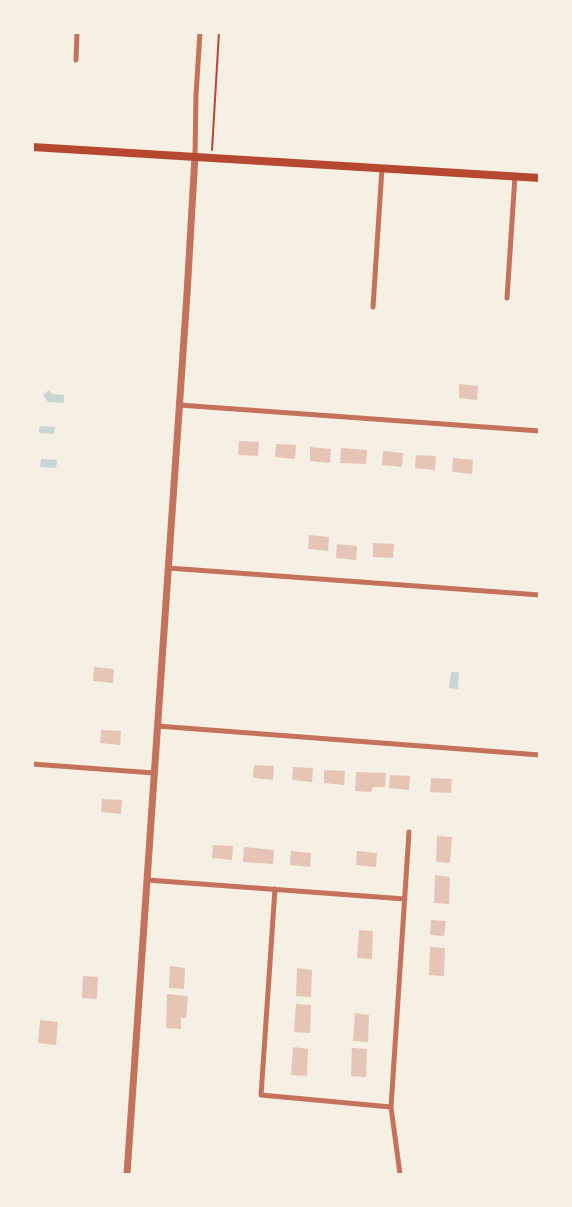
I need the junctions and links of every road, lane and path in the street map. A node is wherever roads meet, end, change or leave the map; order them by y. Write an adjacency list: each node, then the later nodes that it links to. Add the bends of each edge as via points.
1 (77, 32): 4 (street)
2 (200, 32): 6 (street)
3 (219, 32): 7 (path)
4 (76, 60)
5 (32, 147): 6 (main road)
6 (194, 156): 7 (main road); 13 (street)
7 (212, 157): 8 (main road)
8 (382, 168): 9 (main road); 12 (street)
9 (515, 176): 10 (main road); 11 (street)
10 (540, 178)
11 (507, 298)
12 (373, 307)
13 (179, 405): 14 (street); 15 (street)
14 (540, 431)
15 (168, 568): 16 (street); 17 (street)
16 (540, 595)
17 (157, 726): 18 (street); 20 (street)
18 (540, 755)
19 (32, 764): 20 (street)
20 (154, 773): 22 (street)
21 (409, 832): 24 (street)
22 (147, 880): 23 (street); 26 (street)
23 (275, 889): 24 (street); 25 (street, via 261,1095)
24 (405, 899): 25 (street)
25 (391, 1107): 27 (street)
26 (127, 1174)
27 (400, 1174)

